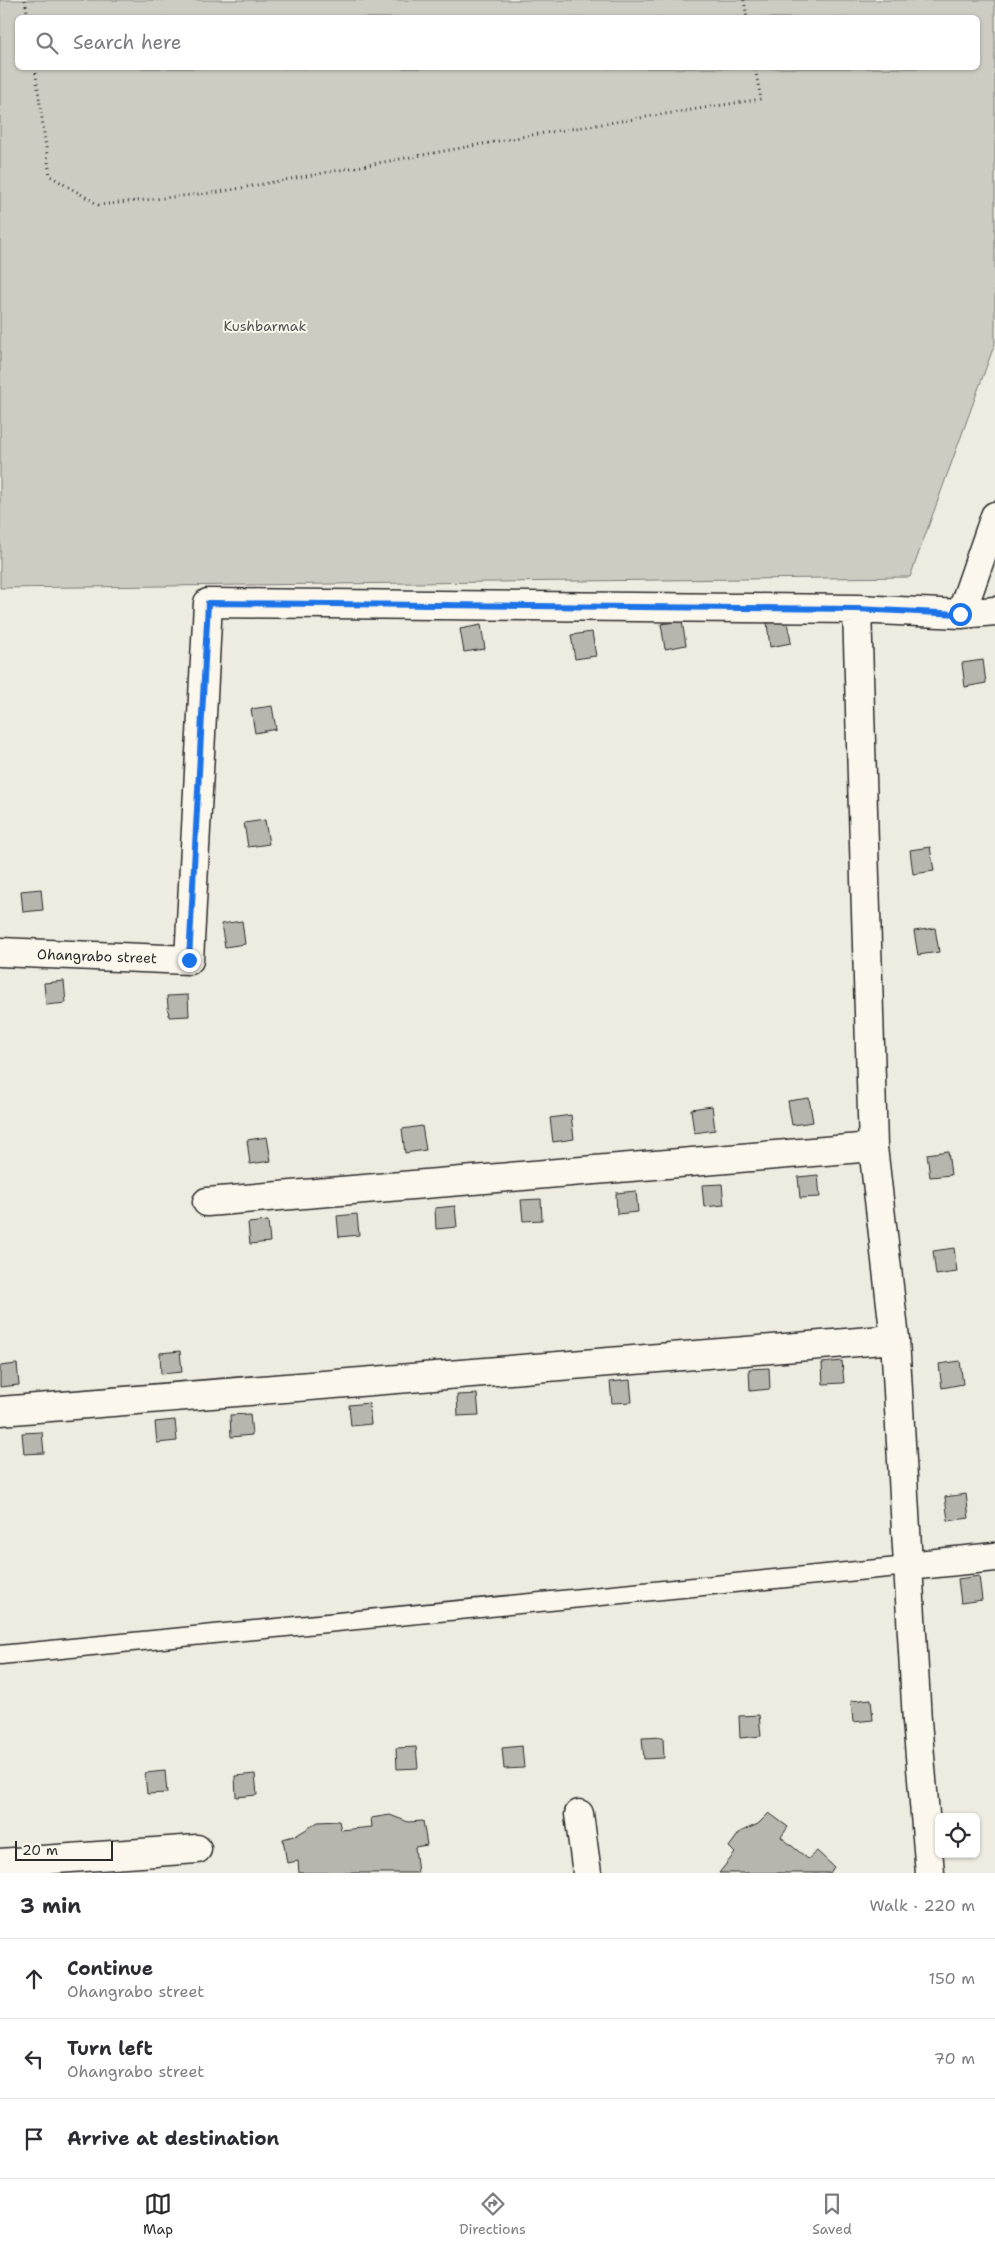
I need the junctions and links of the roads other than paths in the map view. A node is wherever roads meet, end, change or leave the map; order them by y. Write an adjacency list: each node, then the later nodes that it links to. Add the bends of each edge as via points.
1 (995, 516): 4 (street)
2 (857, 609): 4 (street, Ohangrabo street); 5 (street, Ohangrabo street, via 208,603 189,960); 6 (street)
3 (995, 612): 4 (street, Ohangrabo street)
4 (960, 614)
5 (0, 952)
6 (874, 1147): 7 (street); 8 (street)
7 (207, 1202)
8 (895, 1339): 9 (street); 11 (street)
9 (0, 1411)
10 (995, 1557): 11 (street)
11 (908, 1566): 12 (lane); 17 (street)
12 (0, 1655)
13 (579, 1814): 16 (street)
14 (197, 1848): 15 (street)
15 (12, 1866)
16 (587, 1873)
17 (930, 1873)

